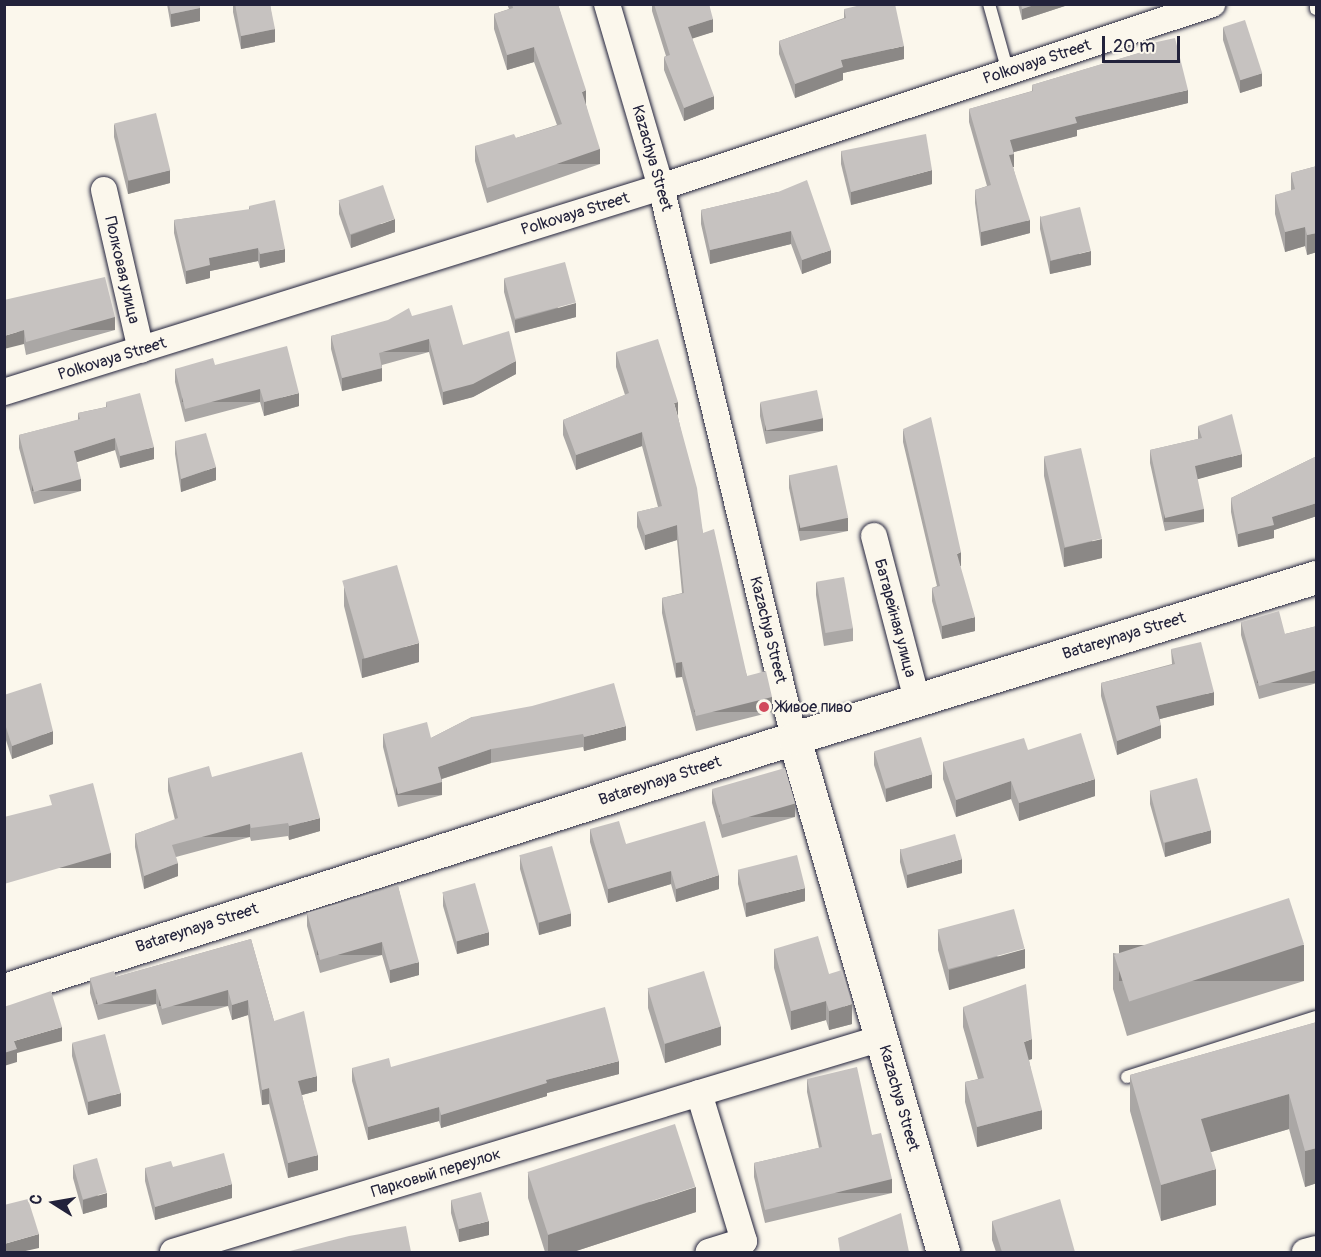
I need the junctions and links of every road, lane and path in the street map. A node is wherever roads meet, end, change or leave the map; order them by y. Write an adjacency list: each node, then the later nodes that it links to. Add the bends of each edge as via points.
1 (607, 4): 5 (street, Kazachya Street)
2 (989, 4): 4 (lane)
3 (1212, 4): 4 (street, Polkovaya Street)
4 (1008, 72): 5 (street, Polkovaya Street)
5 (661, 187): 7 (street, Polkovaya Street); 12 (street, Kazachya Street)
6 (104, 190): 7 (street, Полковая улица)
7 (141, 350): 8 (street, Polkovaya Street)
8 (4, 392)
9 (874, 536): 11 (street, Батарейная улица)
10 (1317, 576): 11 (street, Batareynaya Street)
11 (917, 700): 12 (street, Batareynaya Street)
12 (794, 738): 13 (street, Batareynaya Street); 15 (street, Kazachya Street)
13 (4, 990)
14 (1317, 1017): 16 (lane)
15 (882, 1038): 17 (street, Парковый переулок); 21 (street, Kazachya Street)
16 (1127, 1077)
17 (699, 1093): 19 (street, Парковый переулок); 20 (street, via 744,1241)
18 (1317, 1249): 22 (street)
19 (173, 1252)
20 (709, 1252)
21 (943, 1252)
22 (1305, 1252)

